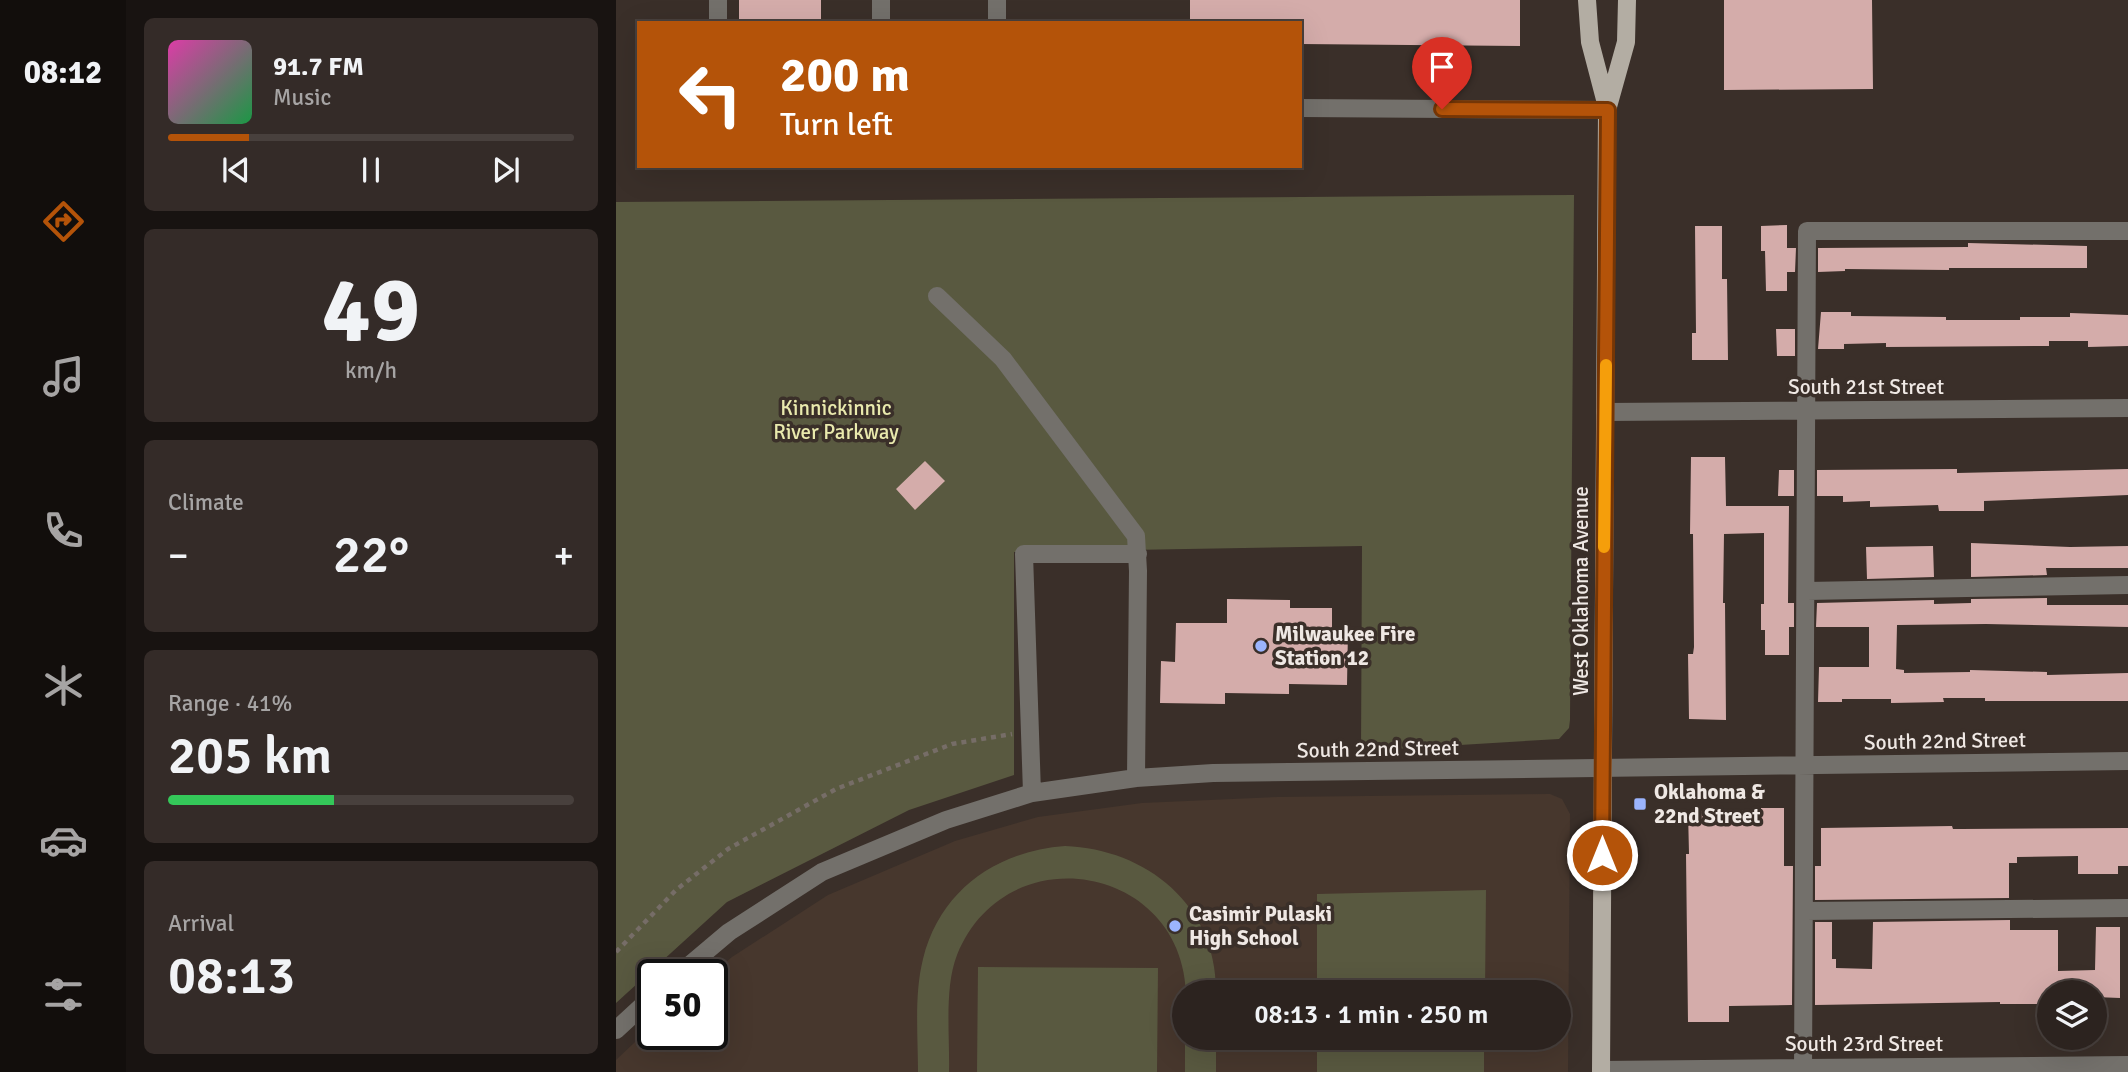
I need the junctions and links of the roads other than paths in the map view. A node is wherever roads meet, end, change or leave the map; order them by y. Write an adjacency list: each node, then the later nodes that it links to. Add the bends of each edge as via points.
1 (718, 0): 6 (street)
2 (881, 0): 7 (street)
3 (997, 0): 8 (street)
4 (1587, 0): 10 (main road, West Oklahoma Avenue, via 1590,42)
5 (1627, 0): 10 (main road, West Oklahoma Avenue, via 1626,41)
6 (718, 21)
7 (881, 21)
8 (997, 21)
9 (1302, 108): 10 (street)
10 (1608, 110): 15 (main road, West Oklahoma Avenue)
11 (2128, 231): 14 (street, via 1807,231)
12 (937, 296): 16 (street, via 1003,359 1136,536)
13 (2128, 408): 14 (street, South 21st Street)
14 (1808, 410): 15 (street, South 21st Street); 18 (street)
15 (1605, 412): 21 (main road, West Oklahoma Avenue)
16 (1138, 554): 22 (street); 23 (street, via 1024,554)
17 (2128, 585): 18 (street)
18 (1807, 591): 20 (street)
19 (2128, 761): 20 (street, South 22nd Street)
20 (1806, 766): 21 (street, South 22nd Street); 25 (street)
21 (1602, 769): 22 (street, South 22nd Street, via 1213,773); 31 (main road, West Oklahoma Avenue)
22 (1136, 778): 23 (street, South 22nd Street)
23 (1032, 793): 26 (street, South 22nd Street, via 946,820 822,873 729,932)
24 (2128, 908): 25 (street)
25 (1805, 911): 30 (street)
26 (697, 959)
27 (637, 1011): 28 (street)
28 (616, 1030)
29 (2128, 1065): 30 (street, South 23rd Street)
30 (1803, 1069): 31 (street, South 23rd Street)
31 (1601, 1071)

